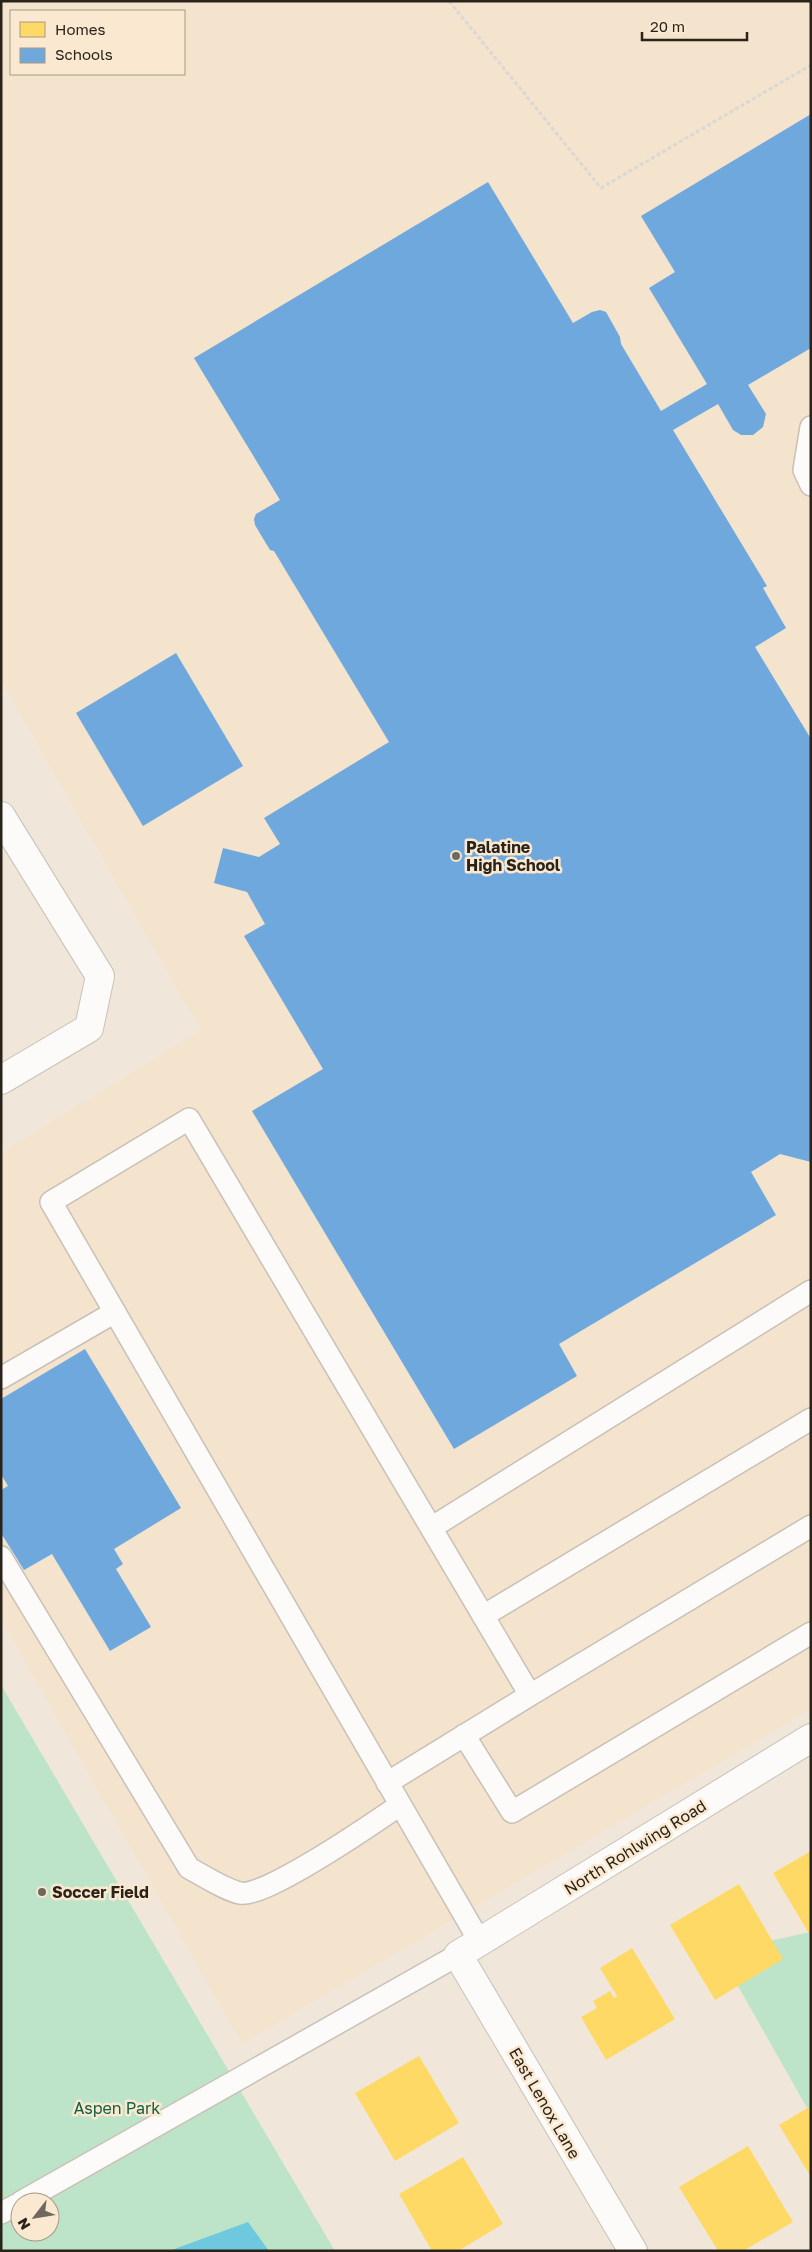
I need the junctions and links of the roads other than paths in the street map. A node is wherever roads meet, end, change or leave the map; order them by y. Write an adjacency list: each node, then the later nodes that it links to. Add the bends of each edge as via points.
1 (811, 427): 2 (lane, via 804,470)
2 (811, 485)
3 (1, 816): 4 (street, via 100,976 89,1028)
4 (1, 1080)
5 (811, 1291): 10 (lane)
6 (115, 1312): 7 (lane); 10 (lane, via 51,1202 189,1119); 17 (lane)
7 (1, 1378)
8 (811, 1419): 12 (lane)
9 (811, 1526): 14 (lane)
10 (431, 1528): 12 (lane)
11 (4, 1562): 18 (lane, via 189,1868 242,1894 265,1888)
12 (483, 1616): 14 (lane)
13 (811, 1633): 15 (lane, via 512,1812)
14 (530, 1695): 15 (lane)
15 (464, 1735): 17 (lane)
16 (811, 1738): 19 (street, North Rohlwing Road)
17 (387, 1783): 18 (lane)
18 (400, 1806): 19 (lane)
19 (469, 1948): 20 (lane); 21 (street, East Lenox Lane)
20 (39, 2192)
21 (633, 2251)

